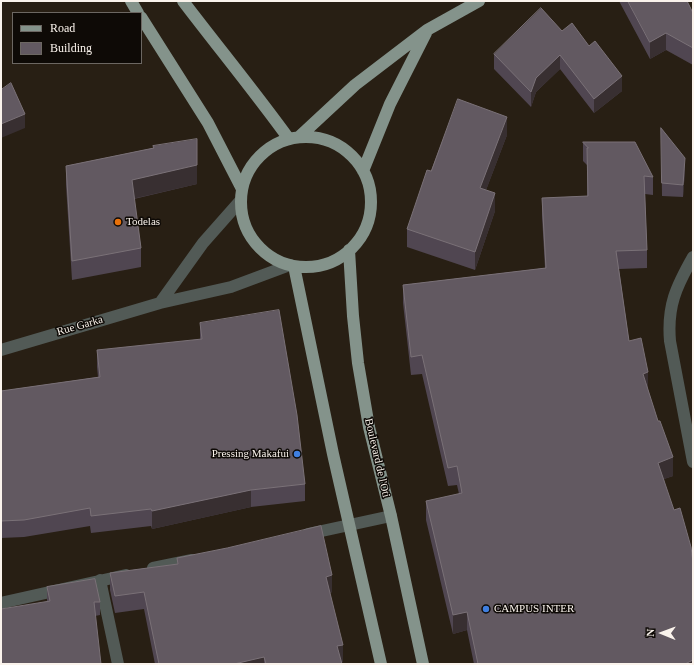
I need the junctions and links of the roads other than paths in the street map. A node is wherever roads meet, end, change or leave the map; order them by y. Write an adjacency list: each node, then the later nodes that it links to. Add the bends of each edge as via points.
1 (131, 1): 4 (main road)
2 (183, 1): 7 (main road, via 237,71)
3 (479, 1): 6 (main road)
4 (137, 12)
5 (142, 19): 9 (main road, via 208,123)
6 (428, 30): 7 (main road, via 355,85); 8 (main road, via 390,104)
7 (294, 138): 8 (main road, via 313,137 328,140 354,158); 9 (main road, via 272,146 258,157 248,172)
8 (363, 170): 10 (main road, via 369,187 369,216 360,237)
9 (241, 194): 12 (main road, via 244,222 254,241 270,256); 13 (street)
10 (349, 250): 12 (main road, via 333,261 320,265); 16 (main road, Boulevard de l'Oti, via 358,363)
11 (693, 257): 15 (street, via 674,294 668,324)
12 (292, 265): 13 (street, Rue Garka, via 231,287); 17 (main road)
13 (160, 303): 14 (street, Rue Garka)
14 (1, 350)
15 (693, 462)
16 (390, 516): 17 (street); 24 (main road, Boulevard de l'Oti)
17 (349, 525): 18 (street); 23 (main road)
18 (294, 537)
19 (201, 558): 20 (street)
20 (100, 580): 21 (street); 22 (street)
21 (1, 603)
22 (118, 664)
23 (381, 664)
24 (423, 664)

